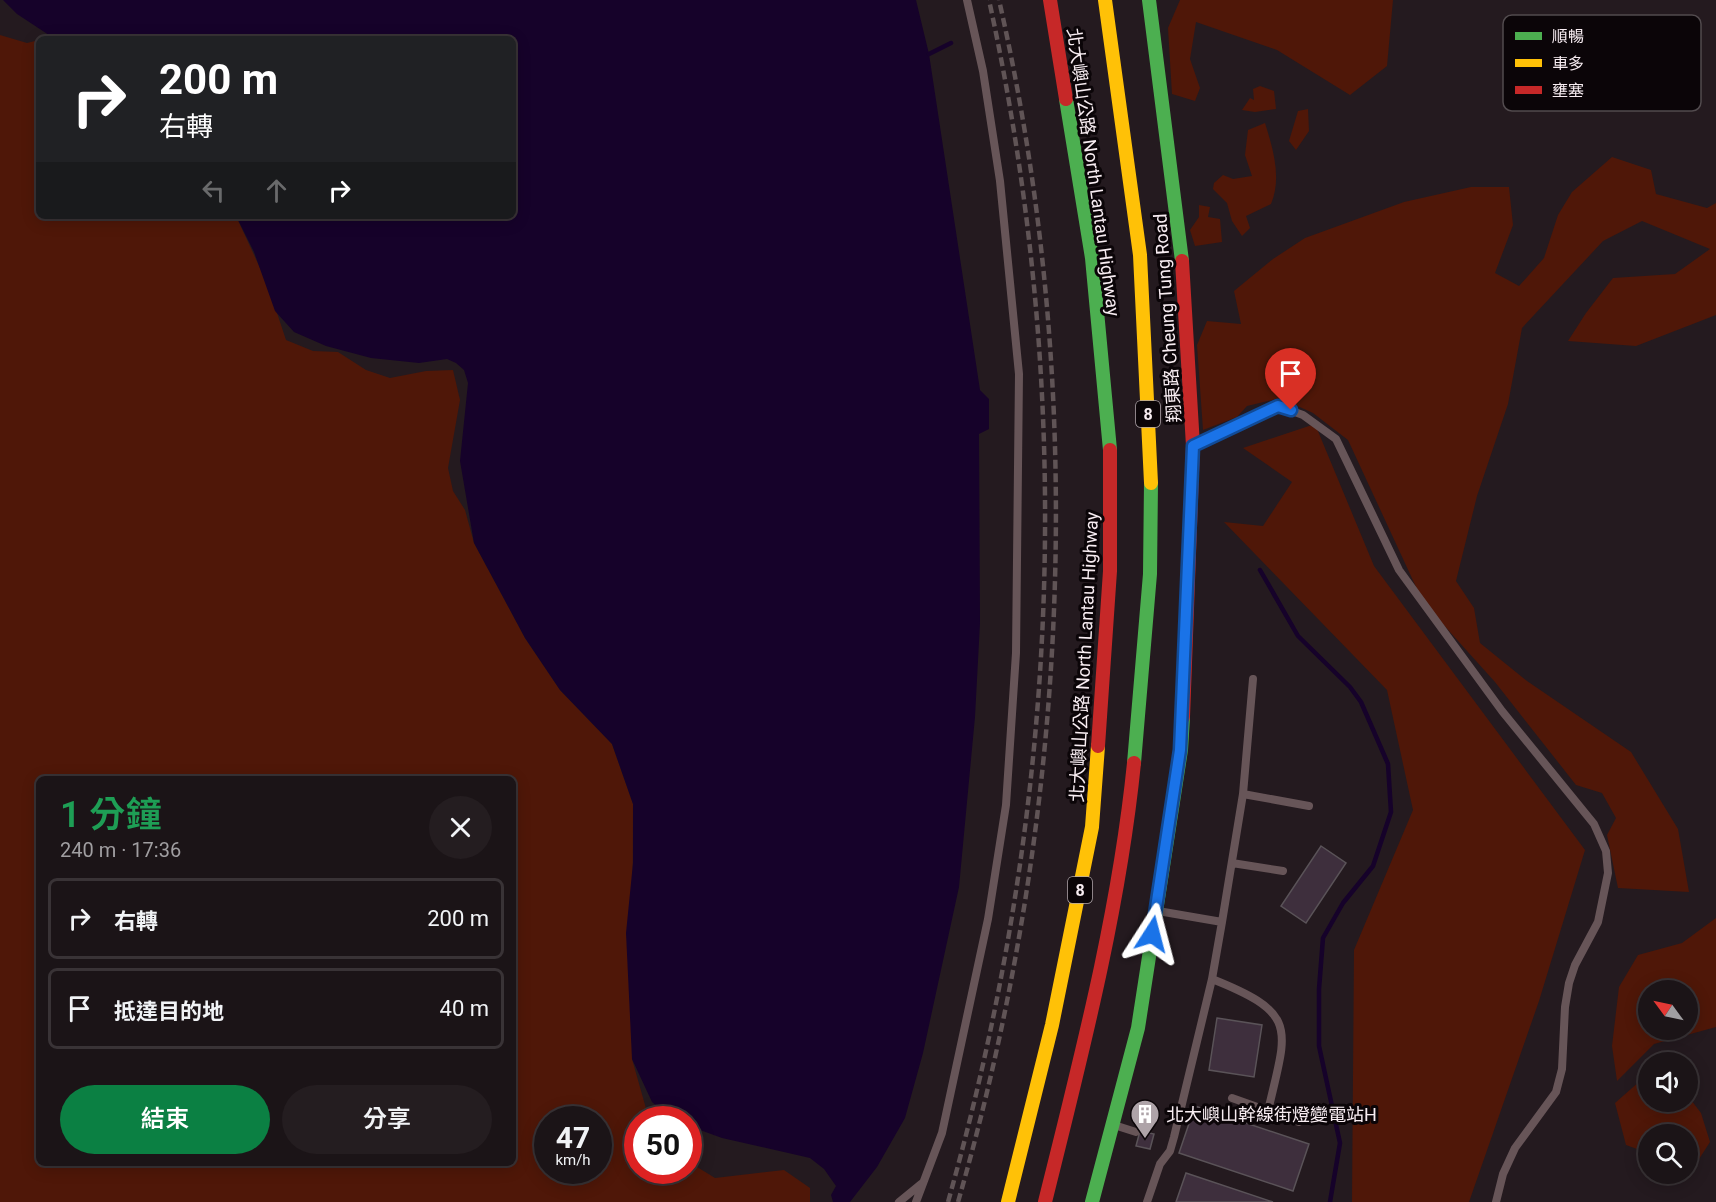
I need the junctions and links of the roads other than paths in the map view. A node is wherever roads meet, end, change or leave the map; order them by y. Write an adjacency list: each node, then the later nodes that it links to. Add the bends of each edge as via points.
1 (967, 0): 19 (lane, via 983,71 1000,181 1019,374 1016,653 1006,805 988,919 942,1133)
2 (1050, 0): 22 (main road, 北大嶼山公路 North Lantau Highway / 8, via 1092,258 1110,443 1110,571 1092,827 1052,1025)
3 (1105, 0): 23 (main road, 北大嶼山公路 North Lantau Highway / 8, via 1140,255 1151,489 1150,574 1126,832 1088,1028)
4 (1149, 0): 5 (main road, 翔東路 Cheung Tung Road, via 1184,273)
5 (1193, 446): 11 (main road, 翔東路 Cheung Tung Road, via 1180,750); 26 (lane, via 1278,406 1304,415 1336,439 1400,570 1502,711 1594,824 1606,851 1608,873 1598,922 1569,983 1562,1069 1556,1092 1515,1148)
6 (1253, 679): 7 (lane)
7 (1243, 794): 8 (lane); 9 (lane)
8 (1309, 806)
9 (1232, 863): 10 (lane); 12 (lane)
10 (1283, 871)
11 (1156, 910): 12 (lane); 17 (main road, 翔東路 Cheung Tung Road, via 1138,1028)
12 (1222, 922): 13 (lane)
13 (1212, 979): 15 (lane, via 1262,1002 1280,1025 1282,1052); 25 (lane, via 1170,1151 1160,1164)
14 (1232, 1098): 15 (lane)
15 (1268, 1111): 16 (lane)
16 (1299, 1122)
17 (1113, 1125): 18 (lane); 24 (main road, 翔東路 Cheung Tung Road)
18 (1136, 1132)
19 (923, 1183): 20 (lane); 21 (lane)
20 (899, 1202)
21 (916, 1202)
22 (1008, 1202)
23 (1045, 1202)
24 (1092, 1202)
25 (1147, 1202)
26 (1496, 1202)

